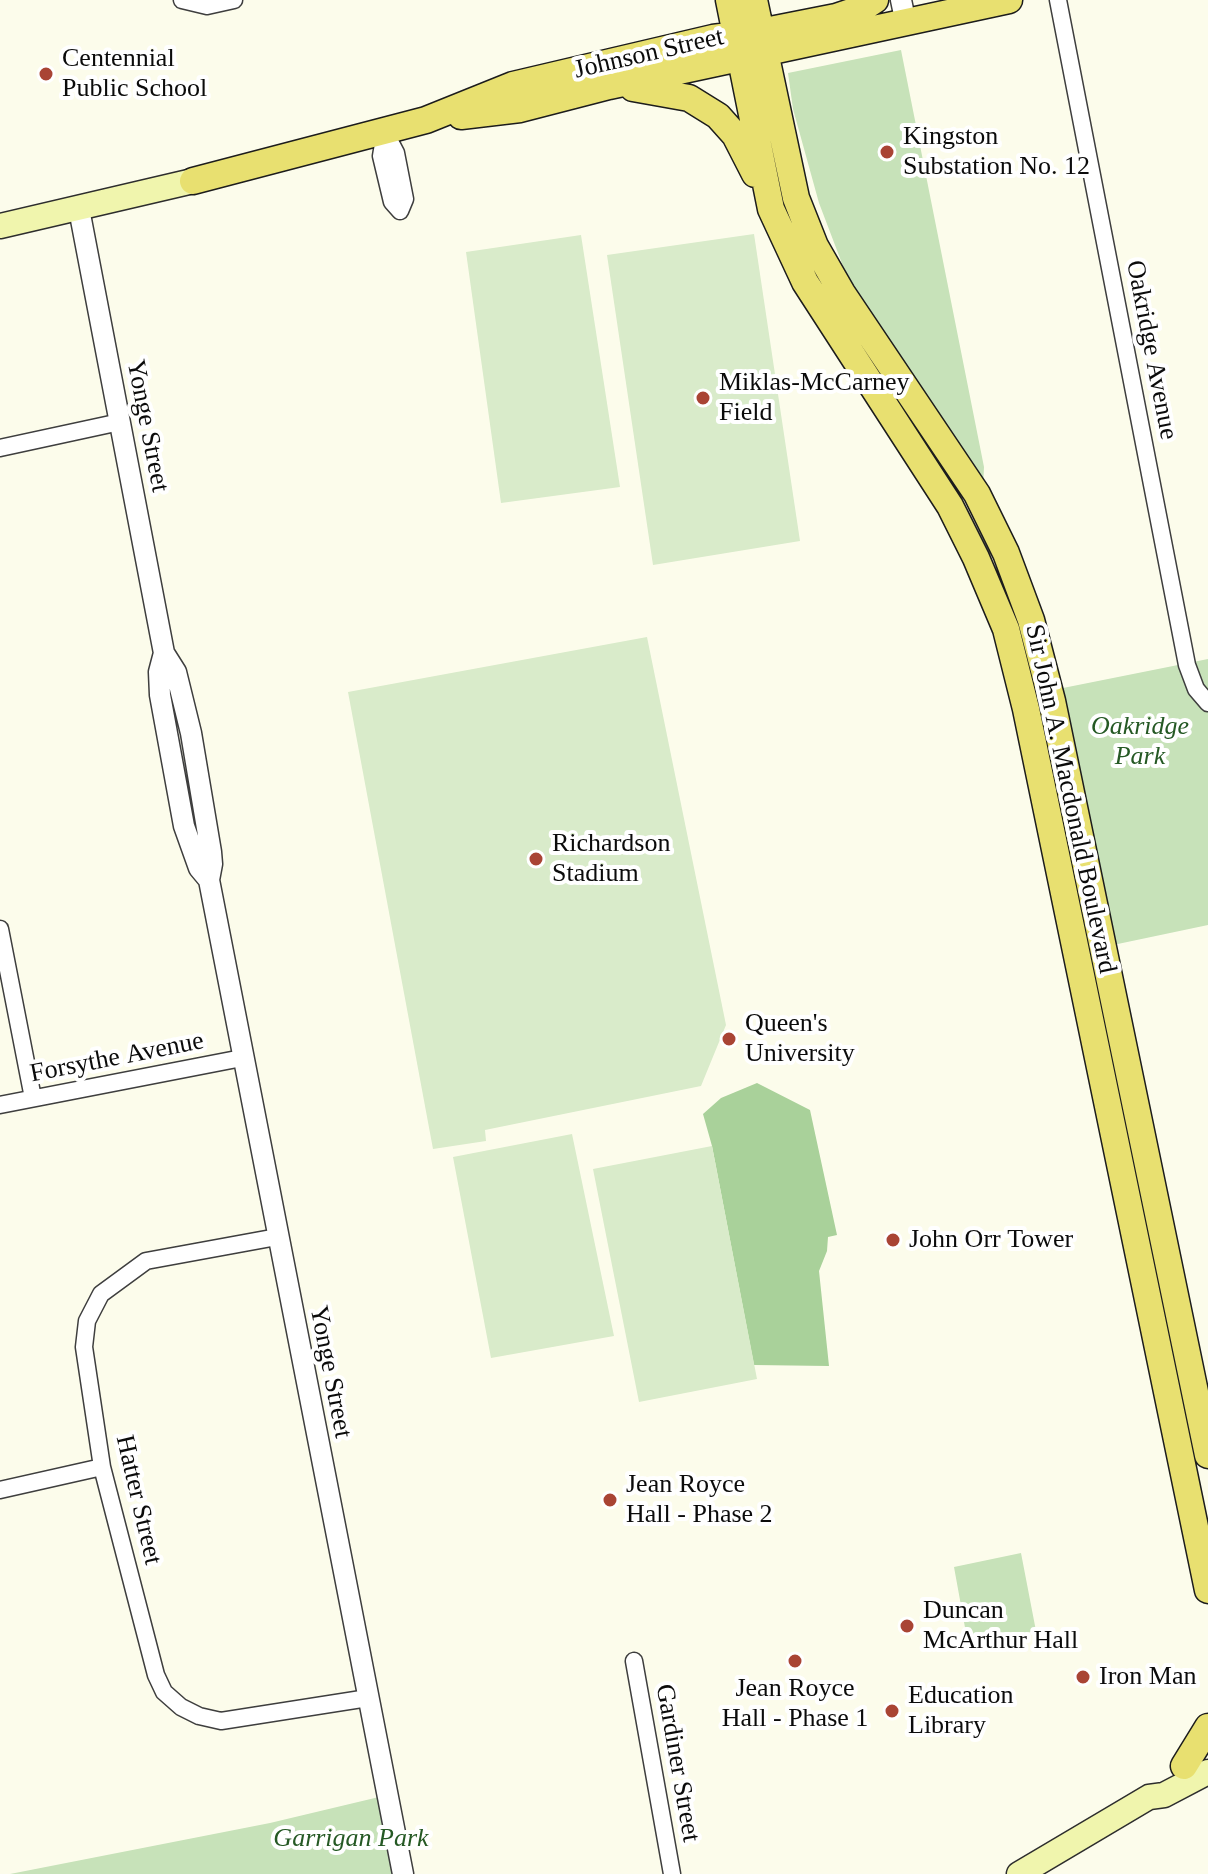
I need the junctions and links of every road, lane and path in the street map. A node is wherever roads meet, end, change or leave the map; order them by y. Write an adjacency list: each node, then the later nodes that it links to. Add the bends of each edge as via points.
1 (182, 0): 2 (street, via 207,6)
2 (234, 0)
3 (729, 0): 9 (main road, Sir John A. Macdonald Boulevard)
4 (754, 0): 9 (main road, Sir John A. Macdonald Boulevard)
5 (875, 0): 9 (main road, Johnson Street)
6 (1009, 0): 8 (main road, Johnson Street)
7 (1058, 0): 18 (street, Oakridge Avenue, via 1187,665)
8 (903, 12): 9 (main road, Johnson Street)
9 (750, 44): 10 (main road, Johnson Street); 11 (main road, Johnson Street, via 513,85); 14 (main road, Sir John A. Macdonald Boulevard); 24 (main road, Sir John A. Macdonald Boulevard, via 815,246 977,494 1031,620)
10 (609, 86): 11 (main road, Johnson Street, via 520,109); 14 (main road, via 668,92 718,116 735,135)
11 (426, 120): 12 (main road, Johnson Street)
12 (193, 181): 13 (main road, Johnson Street)
13 (79, 209): 15 (main road, Johnson Street); 16 (street, Yonge Street)
14 (771, 209): 27 (main road, Sir John A. Macdonald Boulevard, via 805,282 950,506 1006,629)
15 (0, 226)
16 (120, 422): 17 (street); 20 (street, Yonge Street, via 164,653 176,672 191,733 211,852 209,880)
17 (0, 448)
18 (1208, 703)
19 (0, 929): 21 (street)
20 (242, 1058): 21 (street, Forsythe Avenue); 23 (street, Yonge Street)
21 (33, 1098): 22 (street, Forsythe Avenue)
22 (0, 1105)
23 (277, 1237): 25 (street, Hatter Street, via 146,1261 101,1294 87,1321 84,1347); 29 (street, Yonge Street)
24 (1208, 1455)
25 (102, 1467): 26 (street); 29 (street, Hatter Street, via 156,1675 164,1692 181,1707 221,1721)
26 (0, 1490)
27 (1208, 1590)
28 (634, 1661): 34 (street, Gardiner Street)
29 (368, 1698): 33 (street, Yonge Street)
30 (1208, 1727): 32 (main road)
31 (1208, 1753): 32 (main road)
32 (1196, 1769): 35 (main road, via 1154,1785 1149,1797)
33 (403, 1874)
34 (672, 1874)
35 (1019, 1874)

